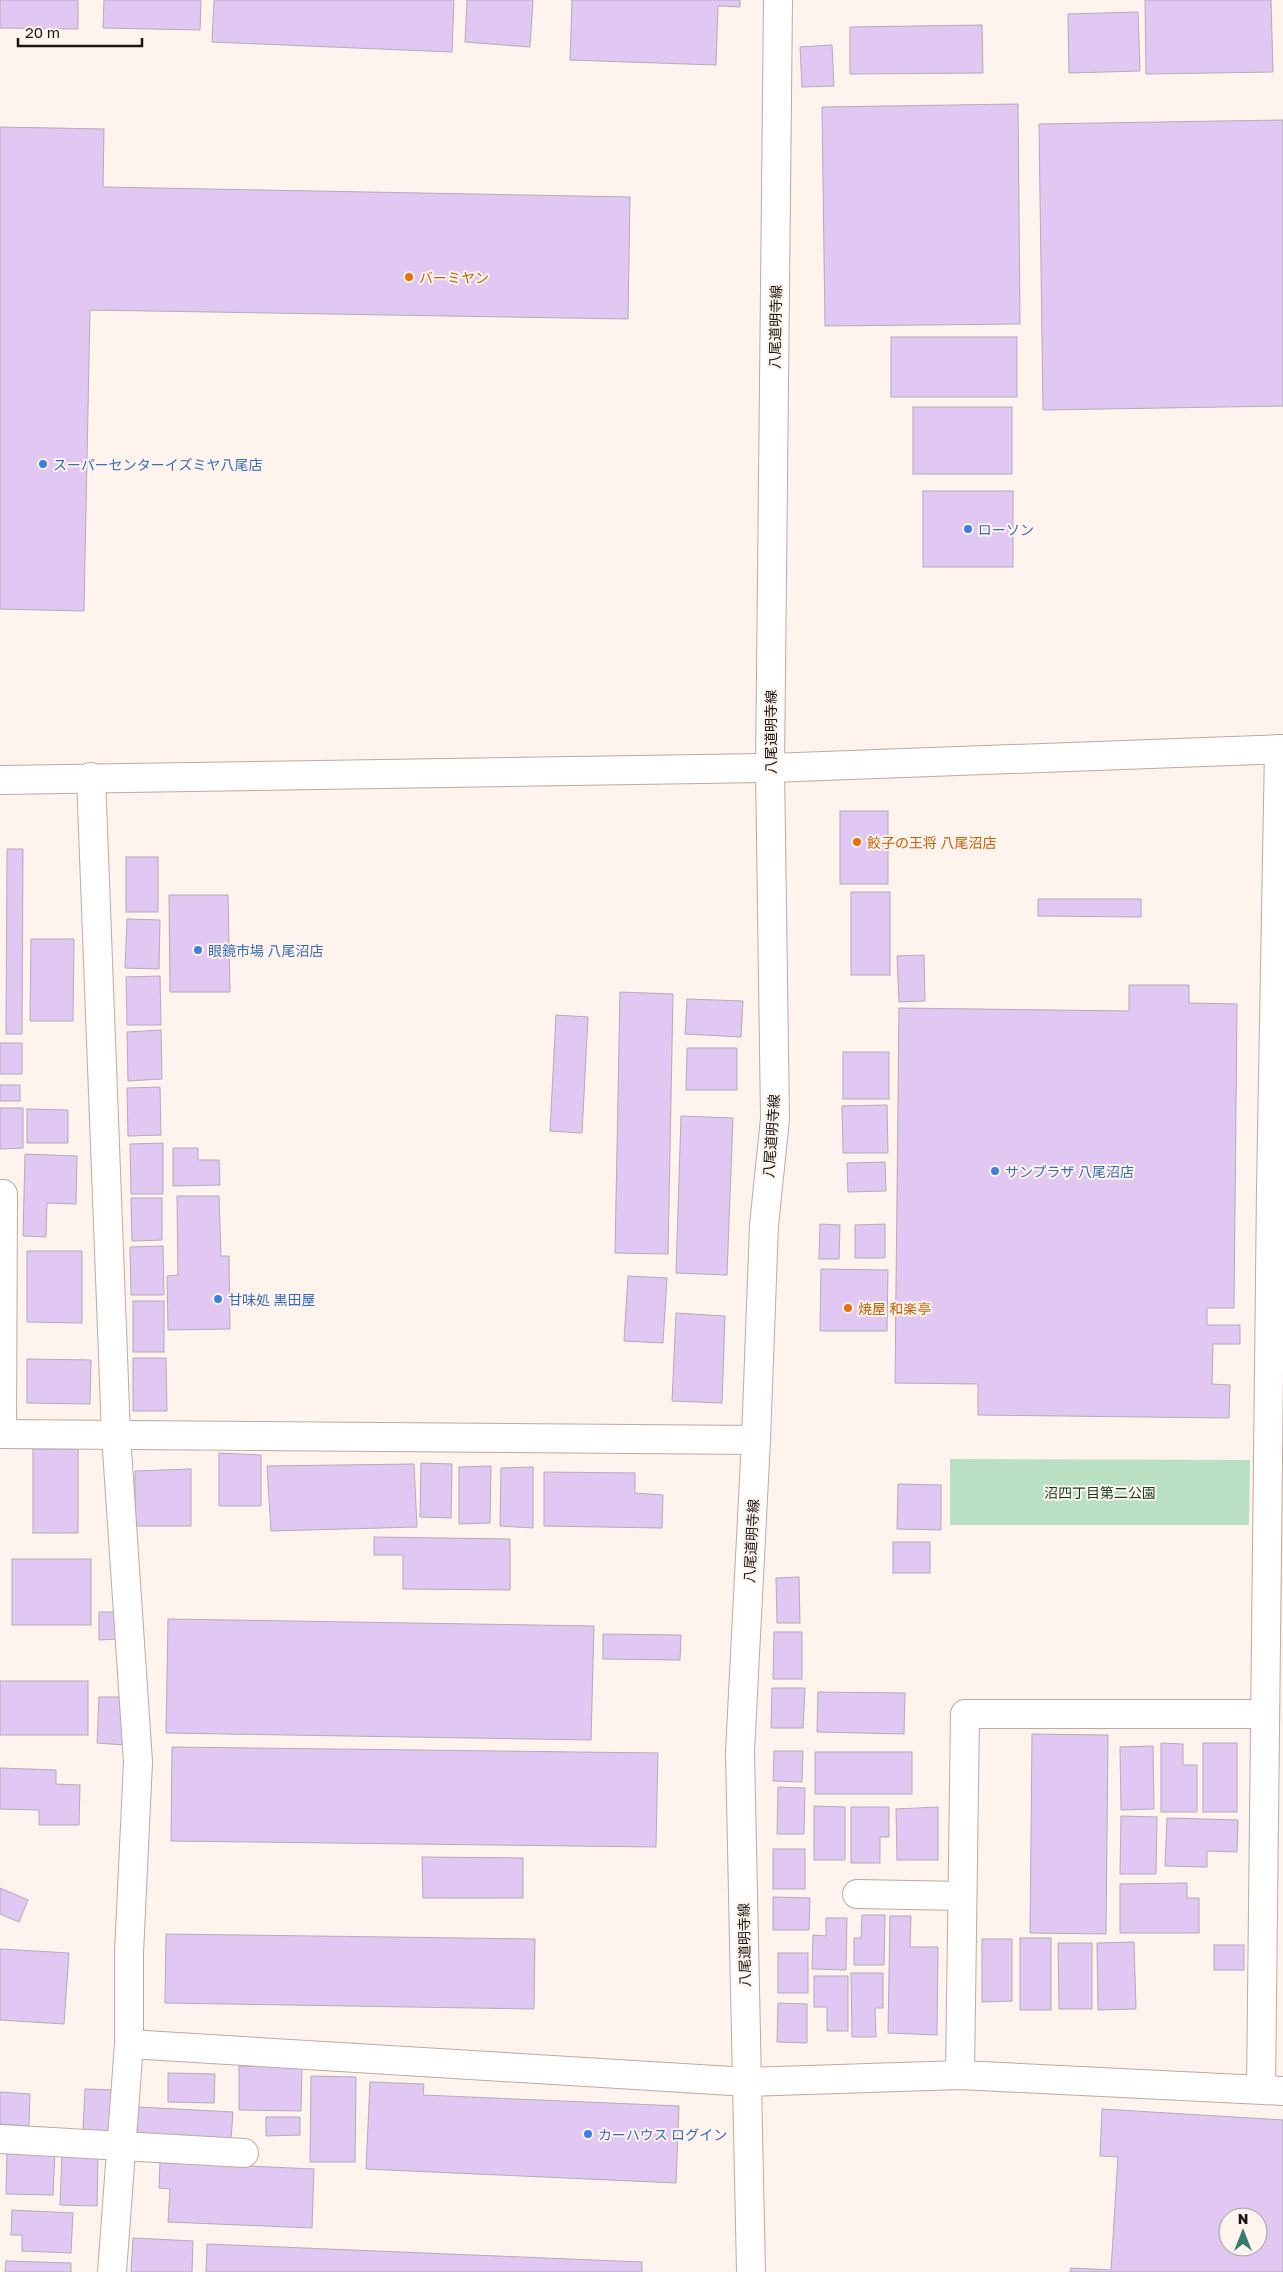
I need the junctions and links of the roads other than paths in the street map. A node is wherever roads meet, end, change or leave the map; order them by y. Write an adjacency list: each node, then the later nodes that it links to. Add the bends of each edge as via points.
1 (778, 0): 3 (street, 八尾道明寺線)
2 (1281, 749): 3 (street); 6 (street)
3 (770, 768): 4 (street); 10 (street, 八尾道明寺線, via 776,1118 764,1225)
4 (91, 777): 5 (street); 9 (street)
5 (0, 780)
6 (1277, 1189): 11 (street)
7 (4, 1194): 8 (street)
8 (1, 1434): 9 (street)
9 (116, 1435): 10 (street); 14 (street, via 138,1762 129,1954)
10 (756, 1440): 16 (street, 八尾道明寺線, via 740,1752)
11 (1265, 1714): 13 (street, via 965,1714); 17 (street)
12 (857, 1894): 13 (street)
13 (962, 1896): 15 (street)
14 (129, 2044): 16 (street); 19 (street)
15 (960, 2075): 16 (street); 17 (street)
16 (748, 2082): 22 (street, 八尾道明寺線)
17 (1272, 2090)
18 (0, 2139): 19 (street)
19 (123, 2144): 20 (street); 21 (street)
20 (244, 2153)
21 (112, 2272)
22 (751, 2272)

